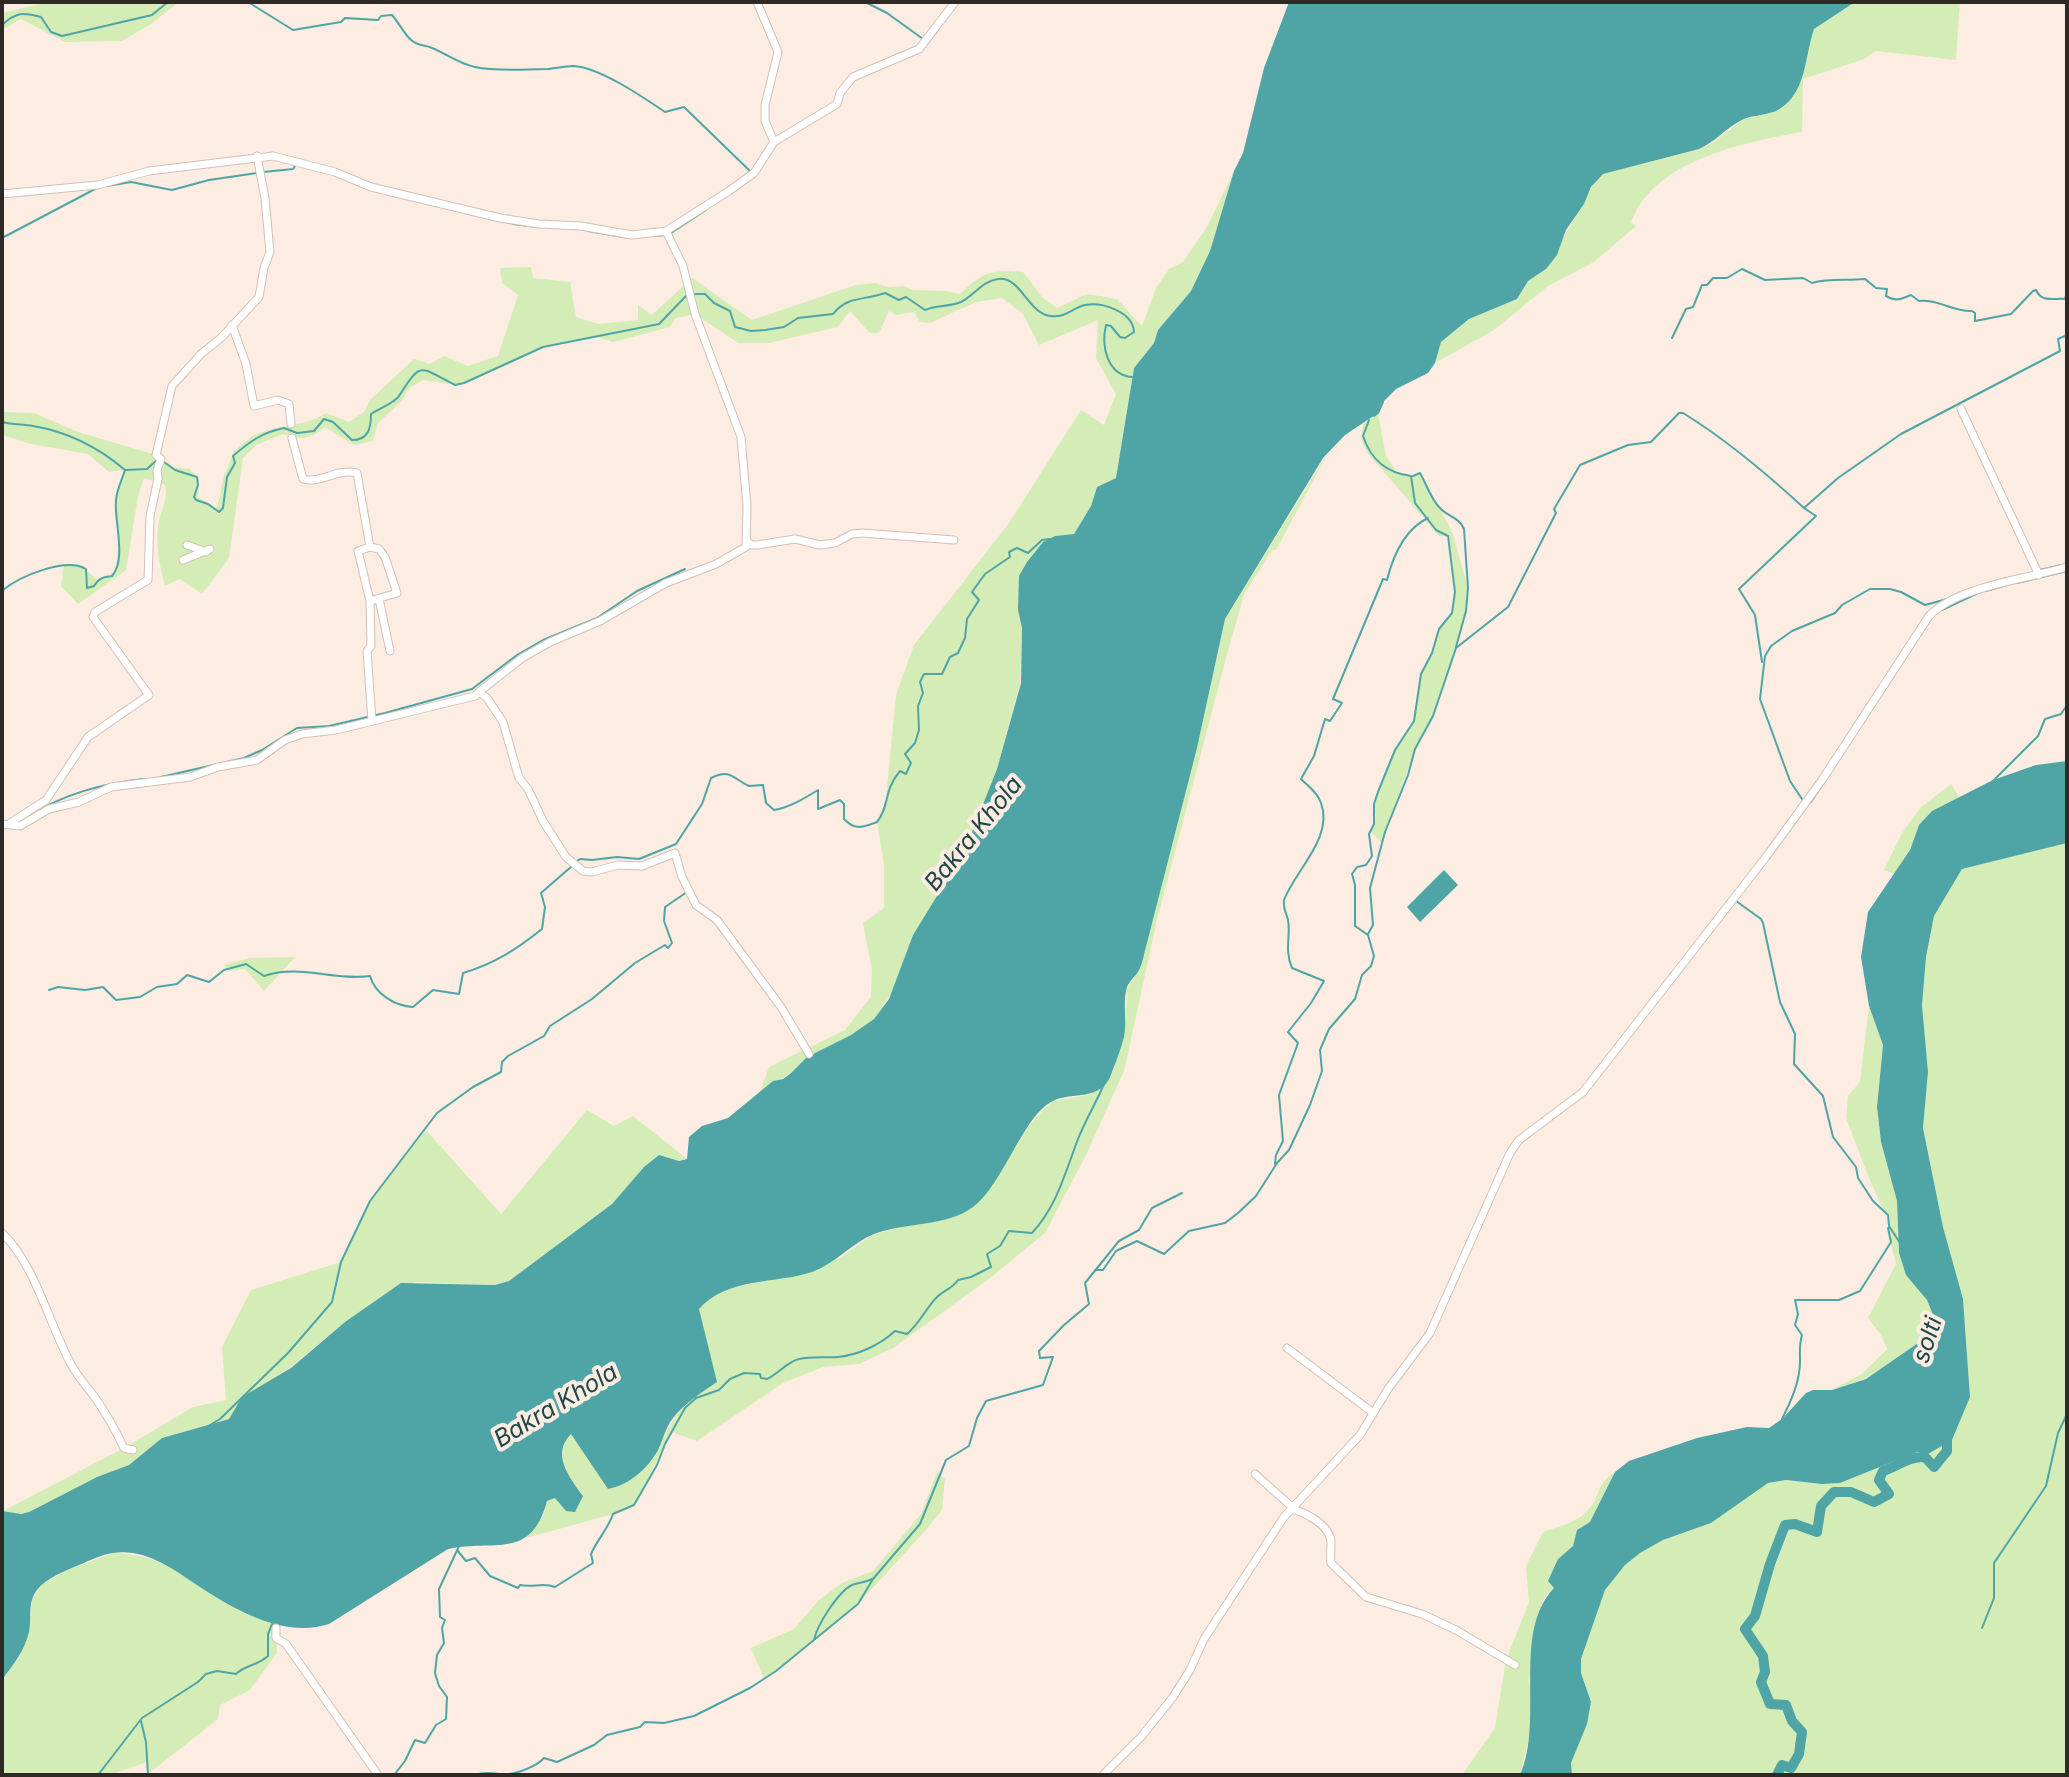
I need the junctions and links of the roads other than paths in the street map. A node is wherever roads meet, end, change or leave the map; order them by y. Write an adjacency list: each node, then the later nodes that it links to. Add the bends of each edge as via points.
1 (757, 2): 3 (street, via 778,52 765,105)
2 (955, 2): 3 (street, via 919,49 853,77 837,104)
3 (774, 142): 6 (street, via 754,173)
4 (257, 156): 5 (street, via 149,171 98,185); 6 (street, via 291,160 371,187 500,218 632,235); 7 (street, via 270,252 259,297)
5 (2, 194)
6 (666, 231): 12 (street, via 683,266 695,314 741,437)
7 (232, 325): 9 (street, via 254,406 283,400 289,404); 22 (street, via 171,390 156,455 161,459 150,516 148,580 93,617 149,695 88,737 46,800)
8 (1961, 409): 17 (street)
9 (291, 424)
10 (292, 438): 14 (street, via 303,479 357,473)
11 (954, 540): 12 (street, via 862,533 820,545 795,539 751,545)
12 (747, 541): 20 (street, via 734,556 666,583 542,646)
13 (187, 545): 15 (street, via 208,550)
14 (370, 547): 18 (street, via 358,551); 18 (street, via 385,557 397,593)
15 (183, 560)
16 (2067, 567): 17 (street)
17 (2039, 575): 26 (street, via 1980,590 1929,616 1799,811 1583,1092 1519,1140 1430,1333)
18 (374, 600): 19 (street); 21 (street, via 367,651)
19 (390, 651)
20 (479, 692): 21 (street); 23 (street, via 503,722 519,778 566,857 592,872 642,866 675,853 696,905 717,920)
21 (372, 721): 22 (street, via 302,734 257,760 190,777 111,787 49,809 24,825)
22 (6, 823)
23 (809, 1054)
24 (2, 1233): 27 (street, via 26,1266 81,1382 124,1448)
25 (1287, 1348): 26 (street)
26 (1372, 1412): 29 (street, via 1360,1435)
27 (133, 1450)
28 (1255, 1474): 29 (street)
29 (1292, 1508): 31 (street, via 1326,1531 1331,1563 1366,1597 1422,1614); 33 (street, via 1214,1623 1173,1697)
30 (276, 1628): 32 (street, via 276,1638 286,1644)
31 (1515, 1665)
32 (378, 1775)
33 (1103, 1775)

